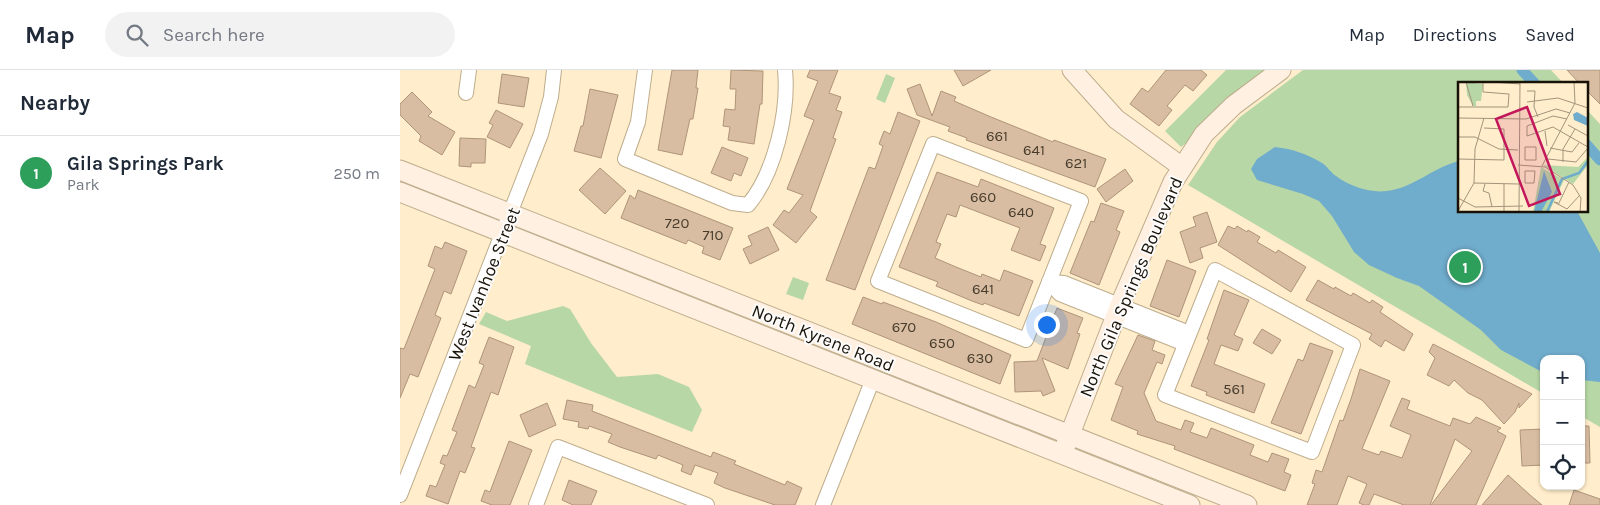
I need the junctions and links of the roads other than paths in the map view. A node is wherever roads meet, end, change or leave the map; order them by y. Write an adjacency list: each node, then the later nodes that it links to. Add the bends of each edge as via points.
1 (469, 70): 7 (street)
2 (554, 70): 11 (street, West Ivanhoe Street, via 541,134)
3 (645, 70): 4 (street, via 638,122 625,159 732,203 748,205 758,192 778,144)
4 (785, 70)
5 (1072, 70): 8 (main road, via 1116,119)
6 (1281, 70): 8 (main road, North Gila Springs Boulevard, via 1234,105 1204,134)
7 (466, 93)
8 (1182, 167): 14 (main road, North Gila Springs Boulevard, via 1160,208)
9 (400, 170): 11 (main road, North Kyrene Road)
10 (400, 192): 12 (main road, North Kyrene Road)
11 (511, 214): 12 (street, West Ivanhoe Street); 17 (main road, North Kyrene Road)
12 (504, 232): 16 (main road, North Kyrene Road); 19 (street, West Ivanhoe Street)
13 (1049, 282): 13 (street, via 1080,201 934,144 878,281 1026,340); 14 (street, via 1064,283)
14 (1118, 311): 15 (street); 17 (main road, North Gila Springs Boulevard)
15 (1187, 338): 15 (street, via 1215,270 1353,344 1312,452 1165,395)
16 (873, 379): 18 (main road, North Kyrene Road); 22 (street)
17 (1069, 436): 18 (main road, North Gila Springs Boulevard); 24 (main road, North Kyrene Road)
18 (1062, 454): 23 (main road, North Kyrene Road)
19 (400, 495)
20 (536, 505): 21 (street, via 558,447)
21 (707, 505)
22 (823, 505)
23 (1190, 505)
24 (1247, 505)

